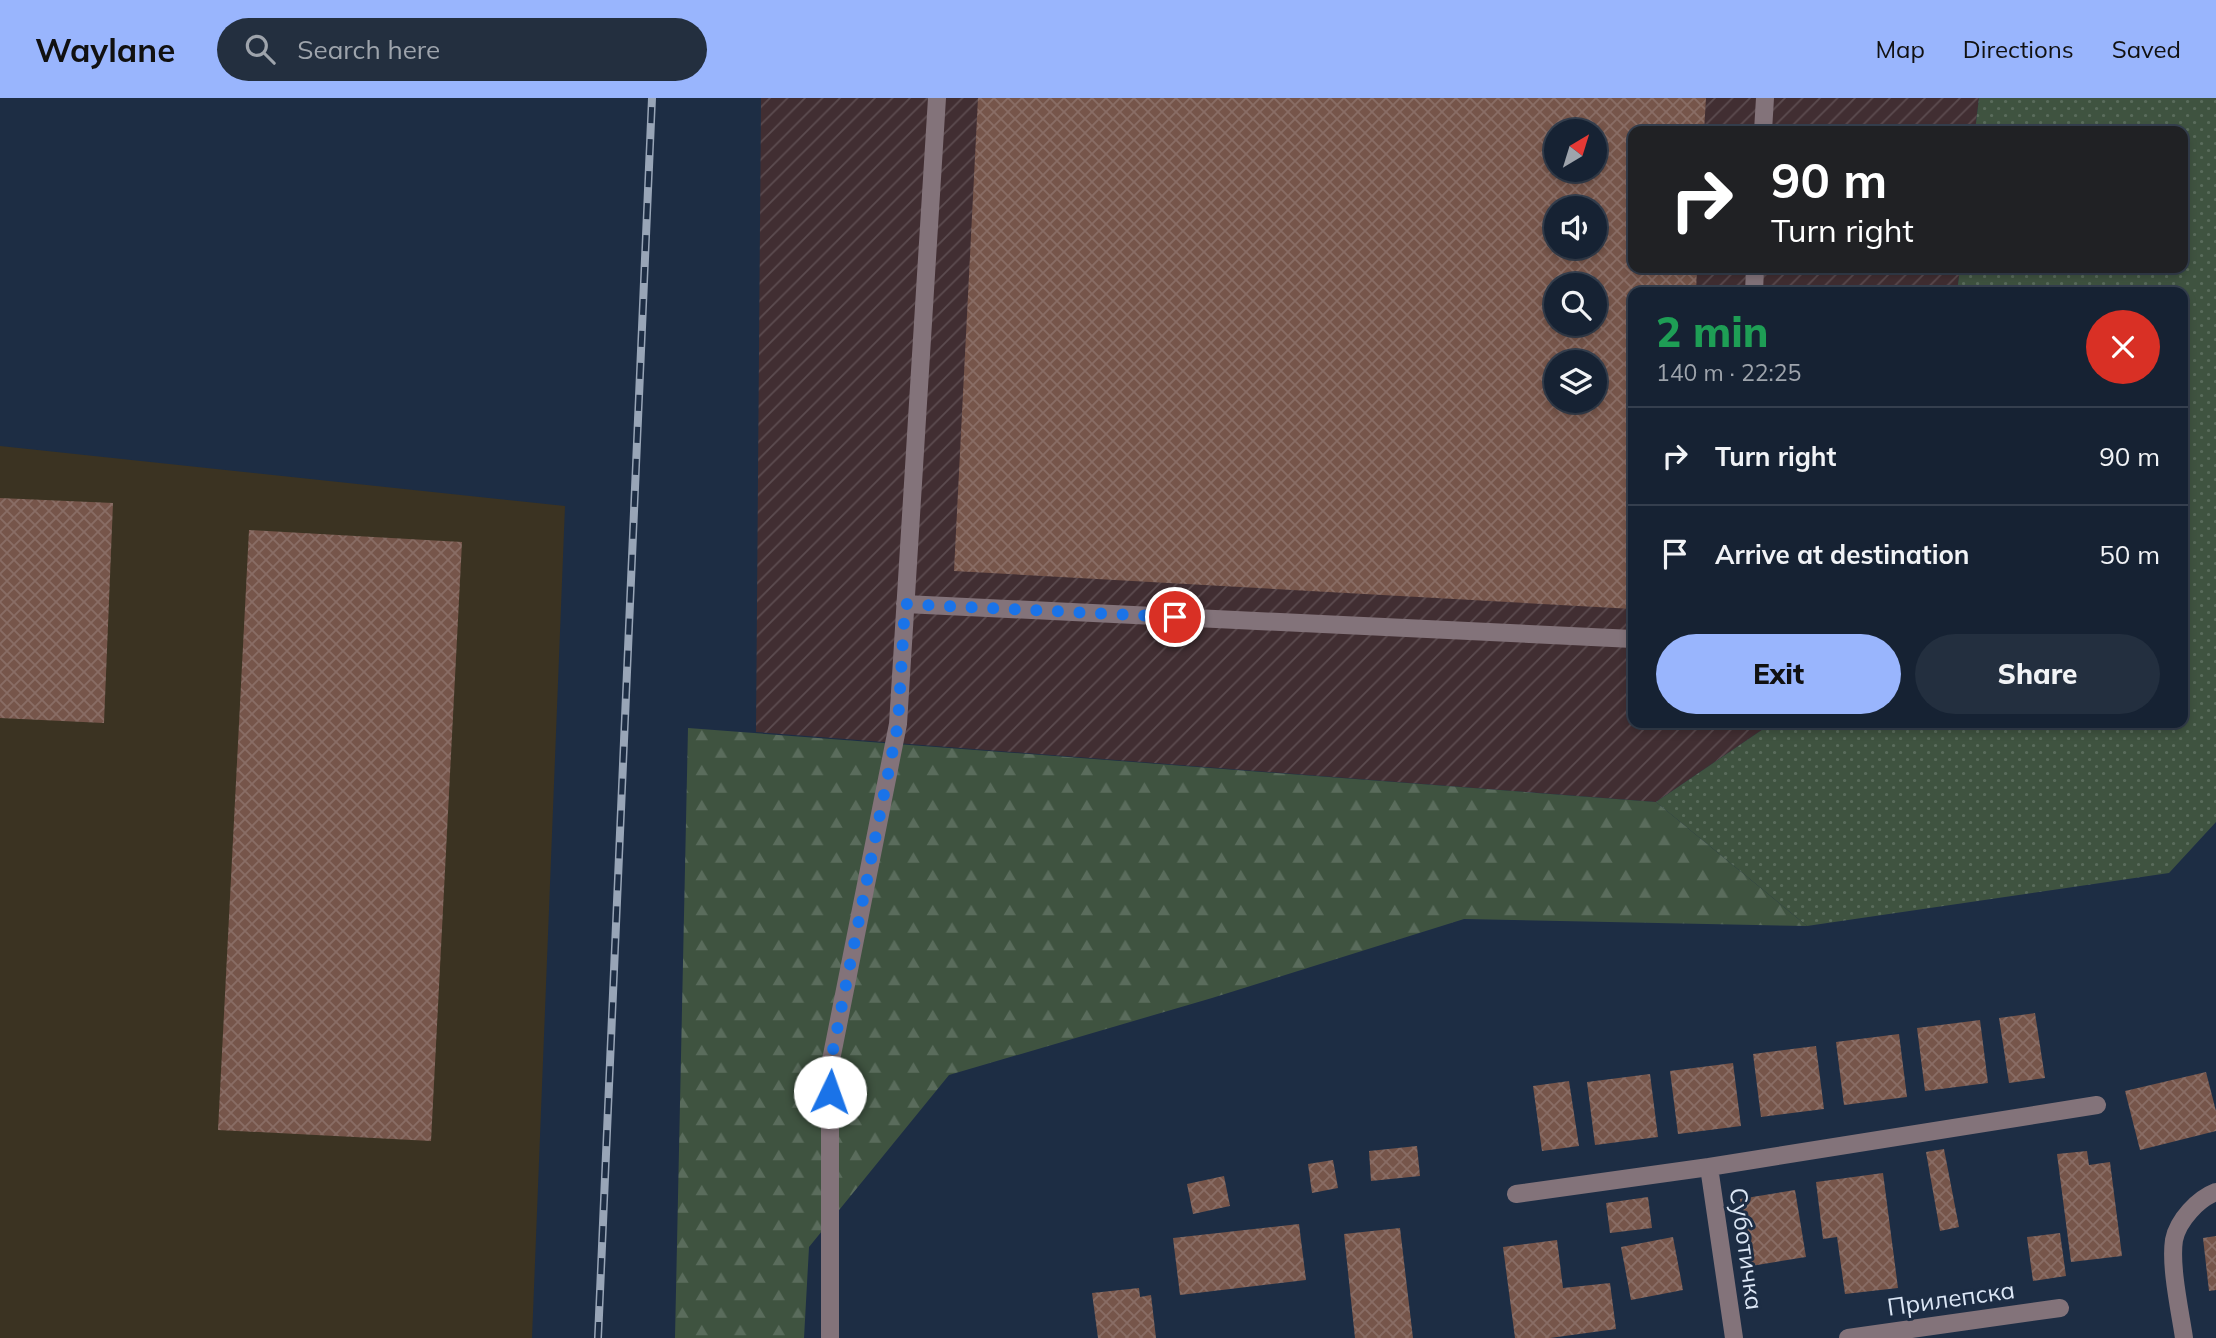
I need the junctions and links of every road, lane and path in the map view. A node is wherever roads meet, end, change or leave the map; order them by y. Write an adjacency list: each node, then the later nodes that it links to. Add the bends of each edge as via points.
1 (937, 98): 4 (street)
2 (1765, 98): 3 (street)
3 (1763, 126)
4 (905, 604): 5 (street); 11 (street, via 898,724 830,1065)
5 (1628, 639)
6 (2097, 1105): 7 (street)
7 (1709, 1167): 9 (street); 12 (street, Суботичка)
8 (2216, 1192): 14 (street, via 2189,1212 2175,1238)
9 (1516, 1194)
10 (2060, 1308): 13 (street, Прилепска)
11 (830, 1338)
12 (1734, 1338)
13 (1848, 1338)
14 (2184, 1338)

